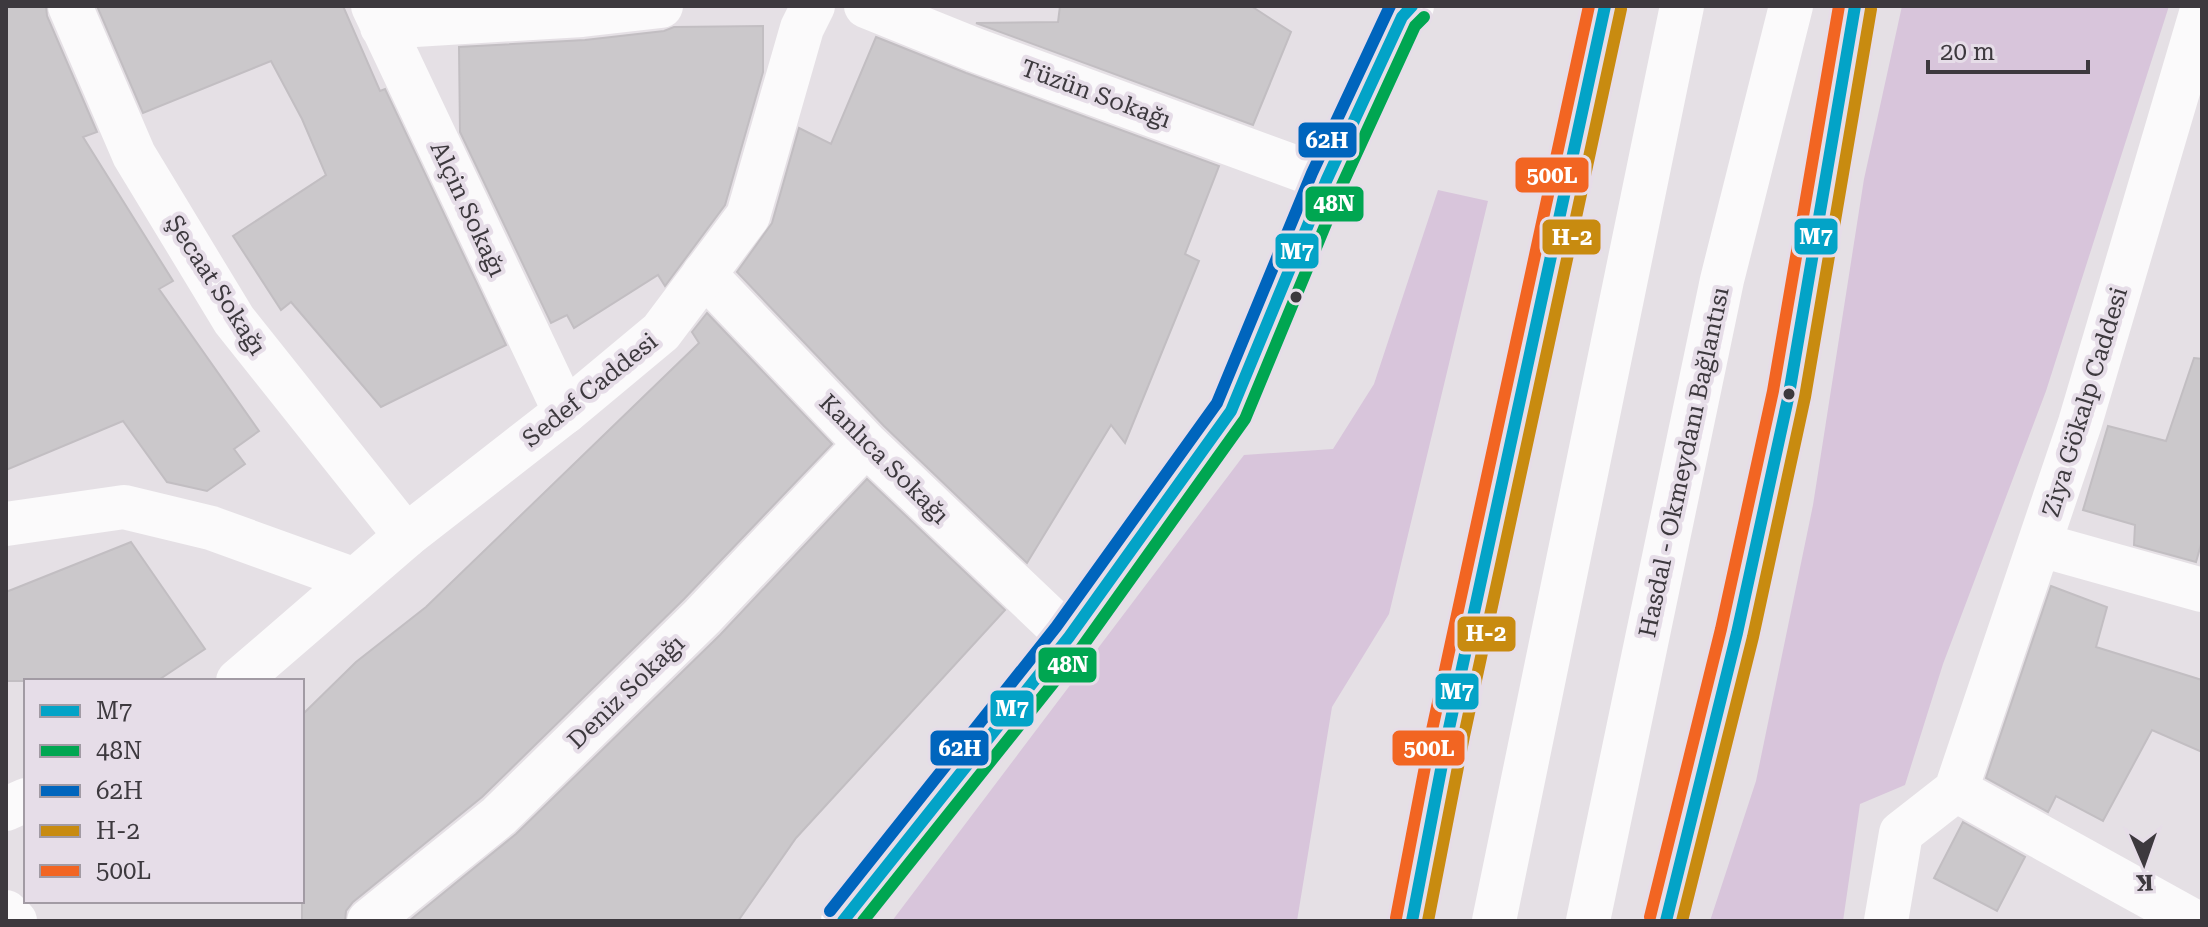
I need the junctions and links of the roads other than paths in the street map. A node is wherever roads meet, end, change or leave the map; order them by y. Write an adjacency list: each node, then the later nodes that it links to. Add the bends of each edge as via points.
1 (70, 6): 16 (main road, Şecaat Sokağı, via 134,155 234,320)
2 (661, 6): 10 (main road, via 582,15)
3 (813, 6): 12 (main road, Sedef Caddesi, via 802,28 748,216)
4 (866, 6): 11 (main road, Tüzün Sokağı)
5 (1605, 6): 27 (main road)
6 (1682, 6): 28 (main road)
7 (1791, 6): 29 (main road, Hasdal - Okmeydanı Bağlantısı, via 1722,280)
8 (1404, 10): 11 (main road)
9 (2202, 10): 17 (main road, Ziya Gökalp Caddesi)
10 (377, 16): 13 (main road, Alçin Sokağı)
11 (1327, 179): 20 (main road, via 1231,411)
12 (704, 274): 13 (main road, Sedef Caddesi, via 661,332); 14 (main road, Kanlıca Sokağı)
13 (565, 412): 16 (main road, Sedef Caddesi)
14 (866, 444): 20 (main road, Kanlıca Sokağı); 25 (main road, Deniz Sokağı, via 702,617 499,816)
15 (6, 524): 18 (main road, via 124,507 211,528)
16 (406, 536): 18 (main road, Sedef Caddesi)
17 (2041, 545): 19 (main road); 22 (main road, Ziya Gökalp Caddesi)
18 (355, 580): 21 (main road, Sedef Caddesi)
19 (2202, 590)
20 (1069, 637): 26 (main road)
21 (240, 679)
22 (1956, 790): 30 (main road, via 1901,833); 31 (main road)
23 (6, 912): 24 (main road)
24 (15, 921)
25 (369, 921)
26 (843, 921)
27 (1412, 921)
28 (1494, 921)
29 (1588, 921)
30 (1886, 921)
31 (2193, 921)

